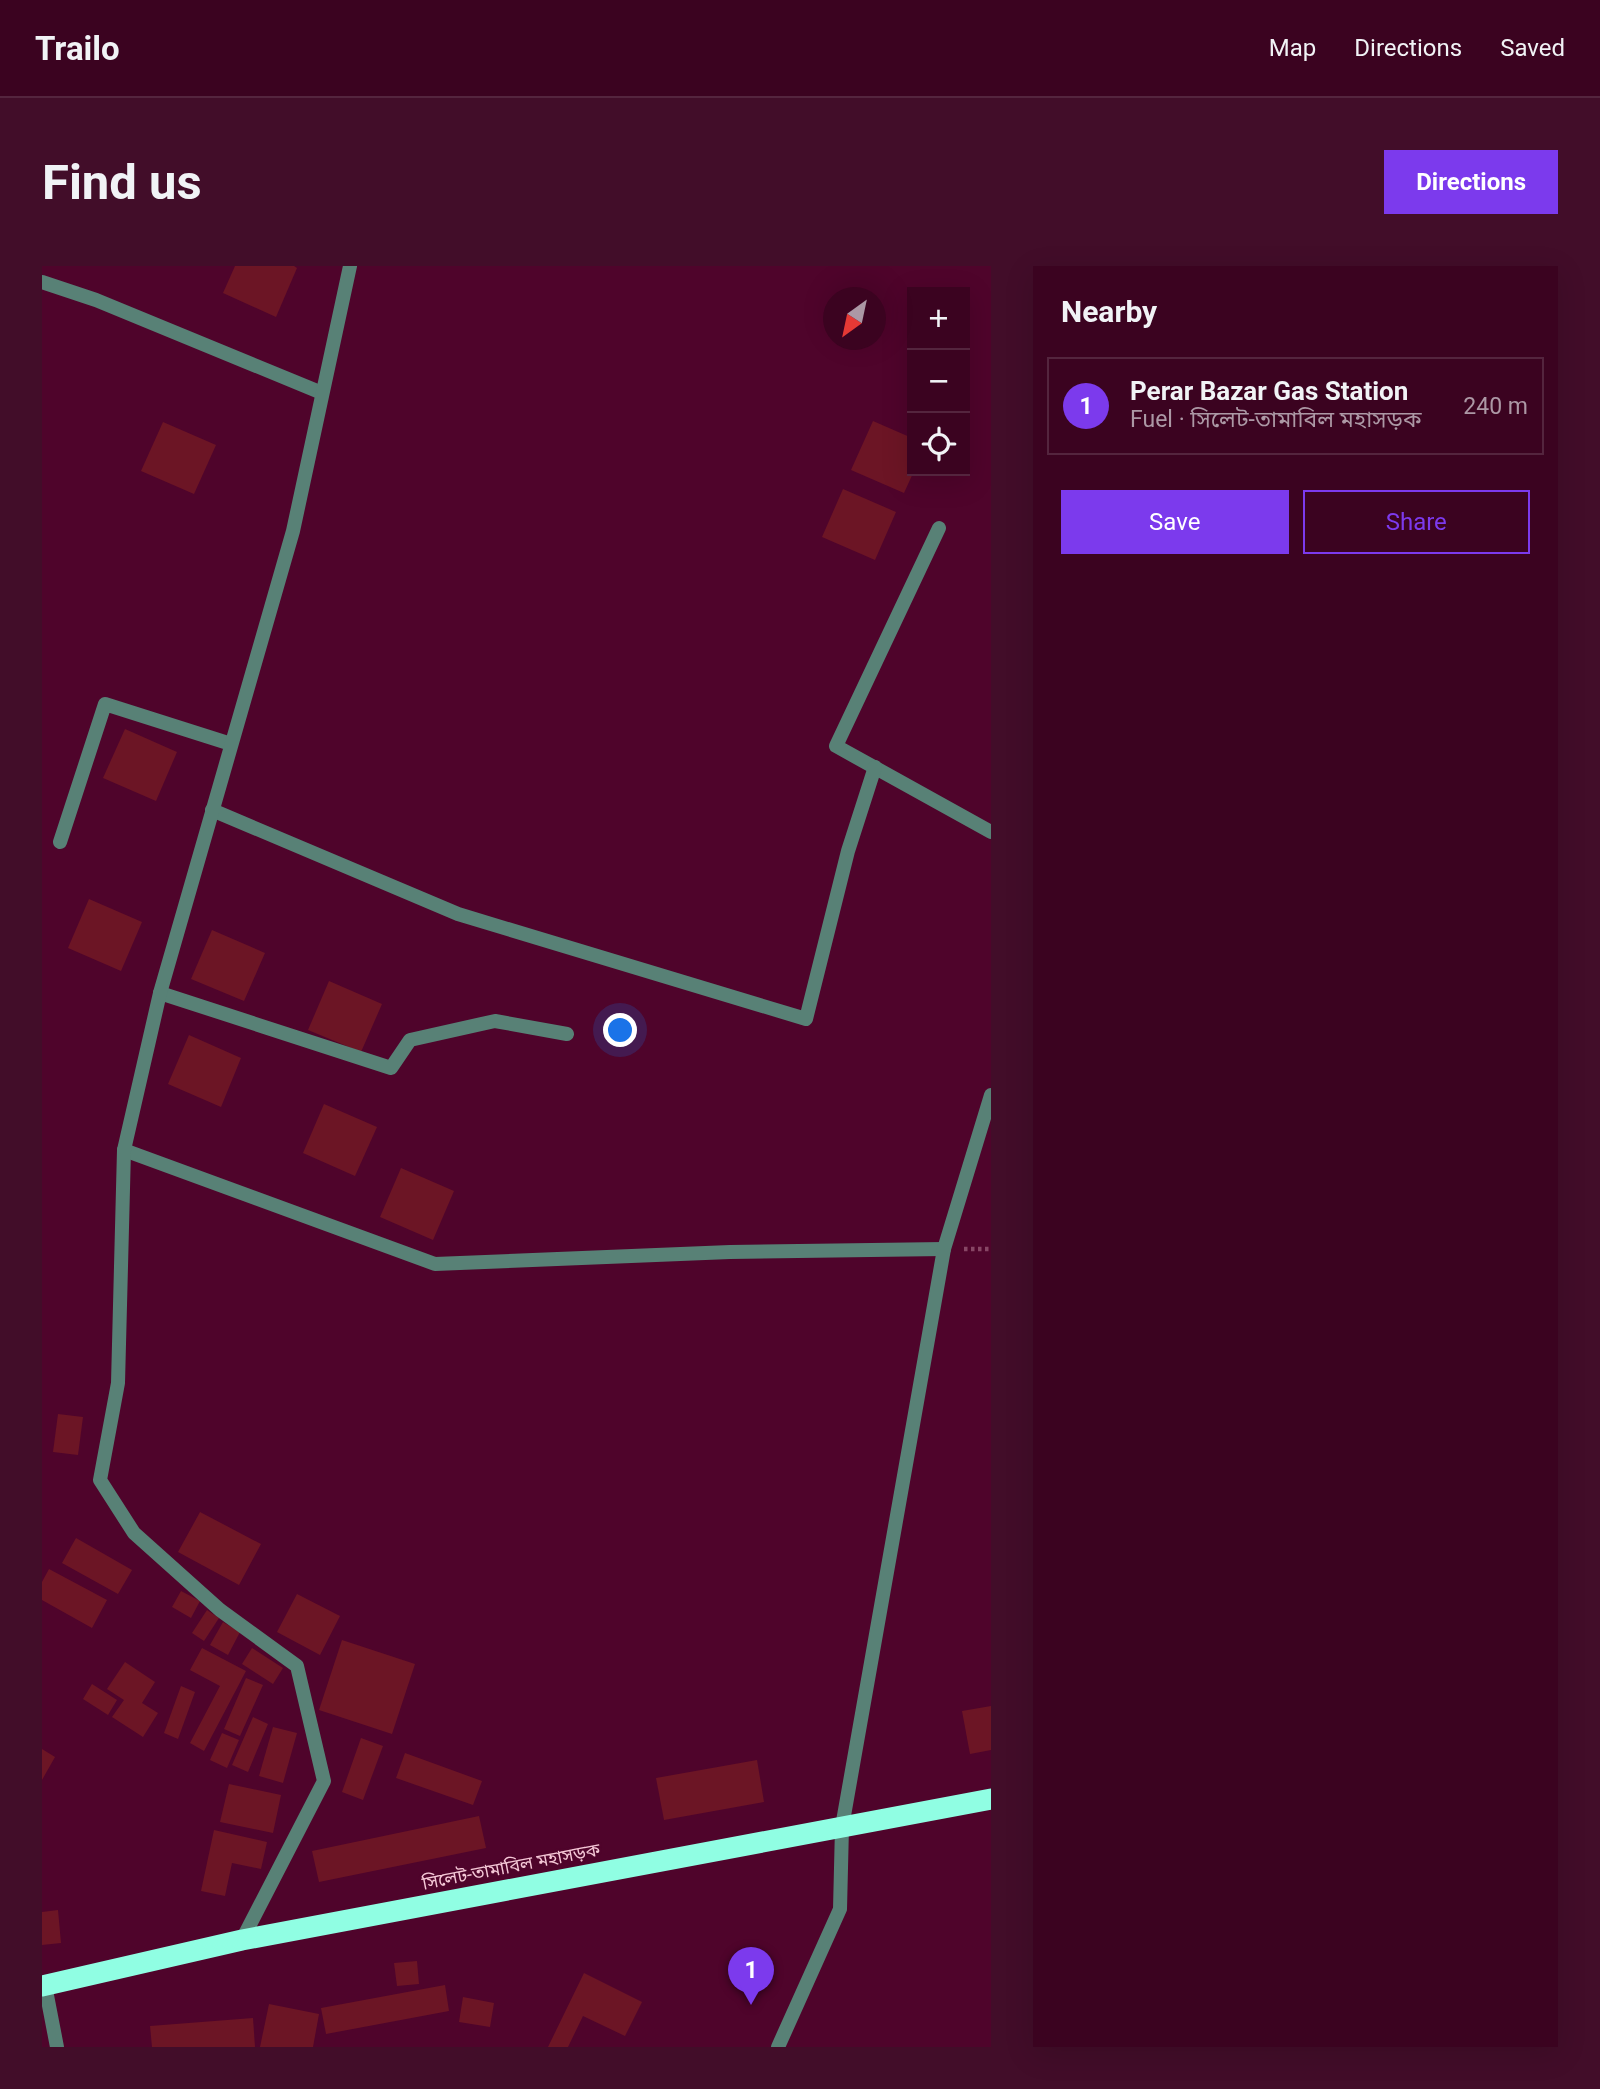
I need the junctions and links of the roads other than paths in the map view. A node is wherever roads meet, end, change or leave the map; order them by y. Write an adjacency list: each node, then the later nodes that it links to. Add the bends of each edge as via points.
1 (350, 266): 3 (street)
2 (42, 282): 3 (street)
3 (322, 393): 5 (street, via 293,531)
4 (939, 528): 6 (street, via 836,746)
5 (232, 744): 7 (street); 9 (street, via 105,704)
6 (875, 767): 7 (street, via 848,851 806,1019 458,914); 8 (street)
7 (212, 810): 10 (street)
8 (991, 832)
9 (60, 842)
10 (160, 993): 11 (street, via 391,1068 410,1040 495,1021); 13 (street)
11 (566, 1034)
12 (991, 1095): 14 (street)
13 (124, 1150): 14 (street, via 435,1264); 17 (street, via 118,1382 100,1480 134,1533 220,1610 298,1666 324,1781)
14 (944, 1249): 16 (street)
15 (991, 1798): 16 (highway, সিলেট-তামাবিল মহাসড়ক)
16 (842, 1827): 17 (highway, সিলেট-তামাবিল মহাসড়ক); 20 (street, via 840,1909)
17 (242, 1940): 18 (highway, সিলেট-তামাবিল মহাসড়ক)
18 (44, 1986): 19 (street)
19 (57, 2047)
20 (778, 2047)

